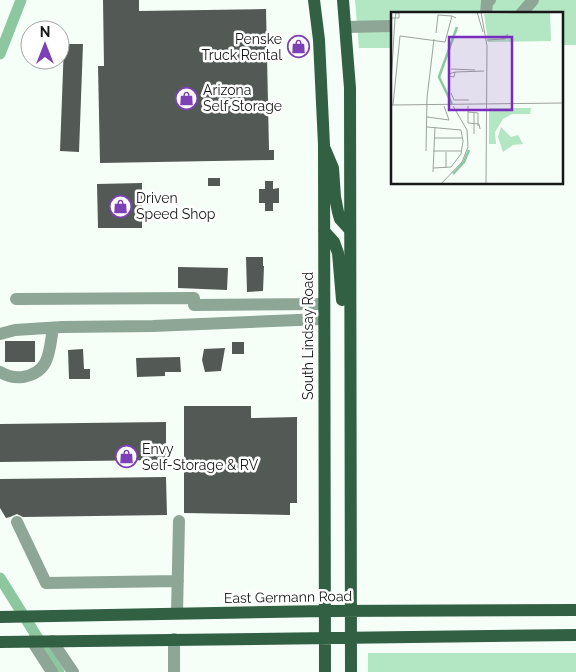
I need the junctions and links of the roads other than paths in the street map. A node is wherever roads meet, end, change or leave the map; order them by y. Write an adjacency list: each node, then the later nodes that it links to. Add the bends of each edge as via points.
1 (314, 0): 9 (main road, South Lindsay Road)
2 (343, 0): 8 (main road)
3 (490, 0): 5 (lane)
4 (533, 0): 6 (lane)
5 (486, 12)
6 (523, 12)
7 (391, 26): 8 (lane)
8 (346, 27): 11 (main road, via 350,88)
9 (324, 144): 10 (main road, South Lindsay Road); 11 (main road, via 334,168 335,198 340,219)
10 (324, 230): 13 (main road, South Lindsay Road); 16 (main road, via 338,253 342,299)
11 (350, 230): 16 (main road)
12 (16, 299): 13 (lane, via 194,298 194,305)
13 (323, 304): 14 (main road, South Lindsay Road)
14 (323, 319): 15 (lane); 23 (main road, South Lindsay Road)
15 (53, 328): 17 (lane); 18 (lane, via 45,365 40,370 18,377)
16 (350, 330): 24 (main road)
17 (0, 334)
18 (0, 372)
19 (179, 521): 21 (lane)
20 (17, 522): 21 (lane, via 46,583)
21 (178, 580): 25 (lane)
22 (576, 610): 24 (main road, East Germann Road)
23 (324, 611): 24 (main road, East Germann Road); 25 (main road, East Germann Road); 28 (main road, South Lindsay Road)
24 (351, 611): 29 (main road)
25 (176, 613): 26 (main road, East Germann Road)
26 (0, 617)
27 (576, 635): 29 (main road)
28 (324, 638): 29 (main road); 31 (main road); 37 (main road, South Lindsay Road)
29 (352, 638): 38 (main road)
30 (52, 640): 31 (main road); 32 (main road); 35 (lane)
31 (174, 640): 36 (lane)
32 (32, 641): 33 (main road); 34 (lane)
33 (0, 642)
34 (52, 672)
35 (73, 672)
36 (174, 672)
37 (325, 672)
38 (352, 672)

